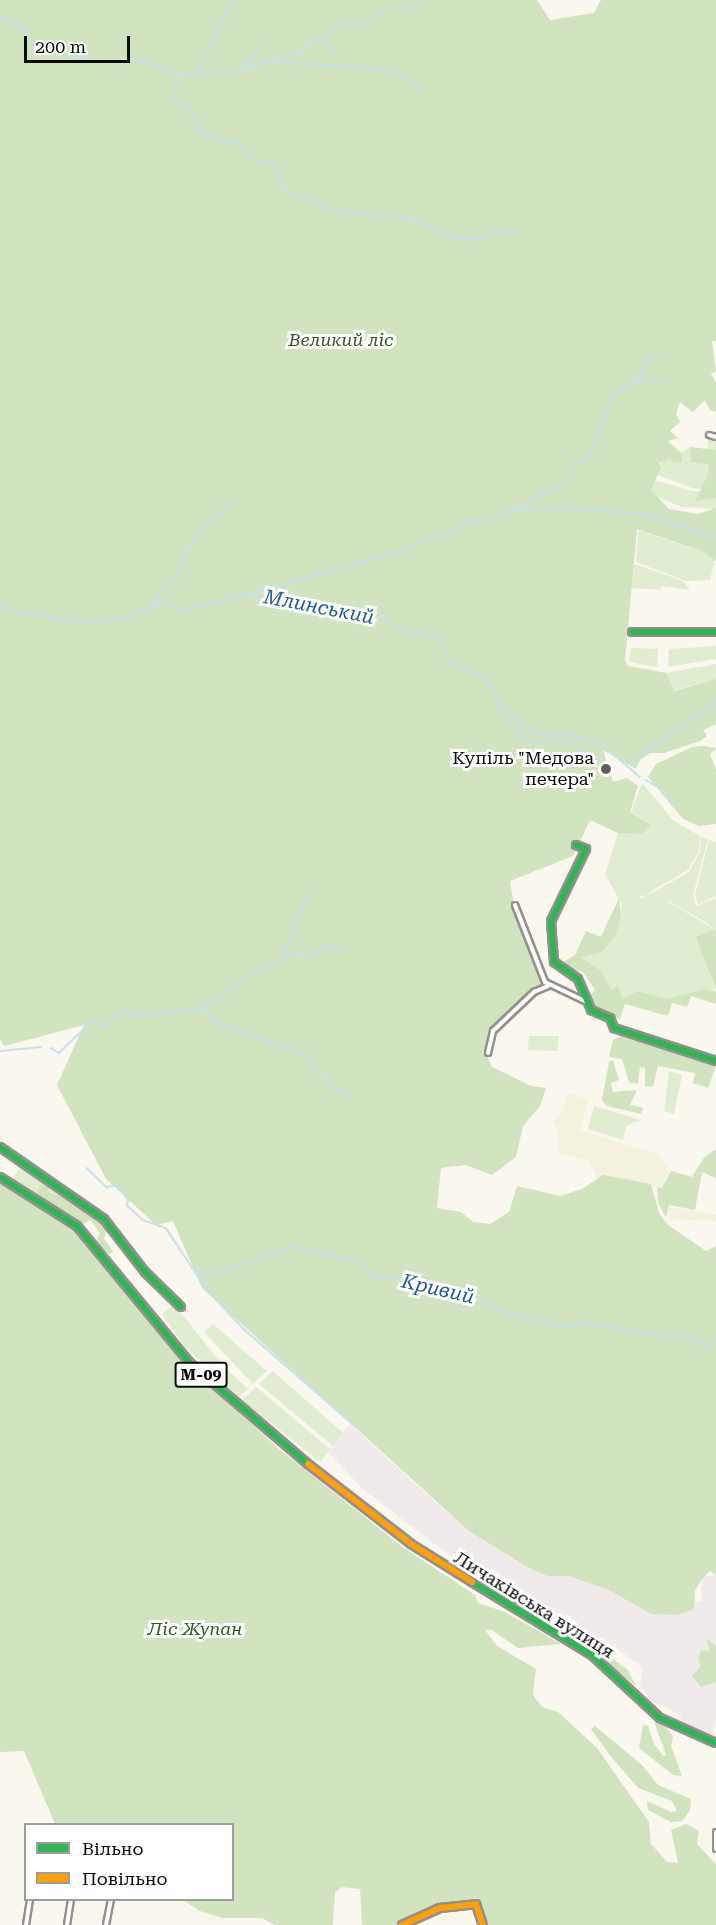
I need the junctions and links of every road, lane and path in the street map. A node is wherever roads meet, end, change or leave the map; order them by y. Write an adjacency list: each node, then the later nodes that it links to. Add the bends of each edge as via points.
1 (709, 435): 2 (street)
2 (716, 437)
3 (632, 632): 4 (main road)
4 (716, 632)
5 (576, 845): 8 (main road, via 586,849 551,921 552,955 556,965 578,979)
6 (515, 904): 7 (street)
7 (548, 986): 8 (street); 9 (street, via 534,992 493,1031)
8 (587, 1002): 10 (main road, via 593,1012 610,1018 616,1029)
9 (488, 1053)
10 (716, 1061)
11 (0, 1147): 13 (main road, via 104,1219 143,1270)
12 (0, 1177): 14 (main road, Личаківська вулиця / М-09, via 81,1230 183,1355 217,1389 424,1552 593,1656 660,1718)
13 (181, 1307)
14 (716, 1743)
15 (716, 1832): 16 (street)
16 (716, 1850)
17 (30, 1901): 20 (street)
18 (71, 1901): 21 (street)
19 (111, 1901): 22 (street)
20 (26, 1925)
21 (66, 1925)
22 (106, 1925)
23 (402, 1925): 24 (main road, via 440,1908 476,1904)
24 (483, 1925)

